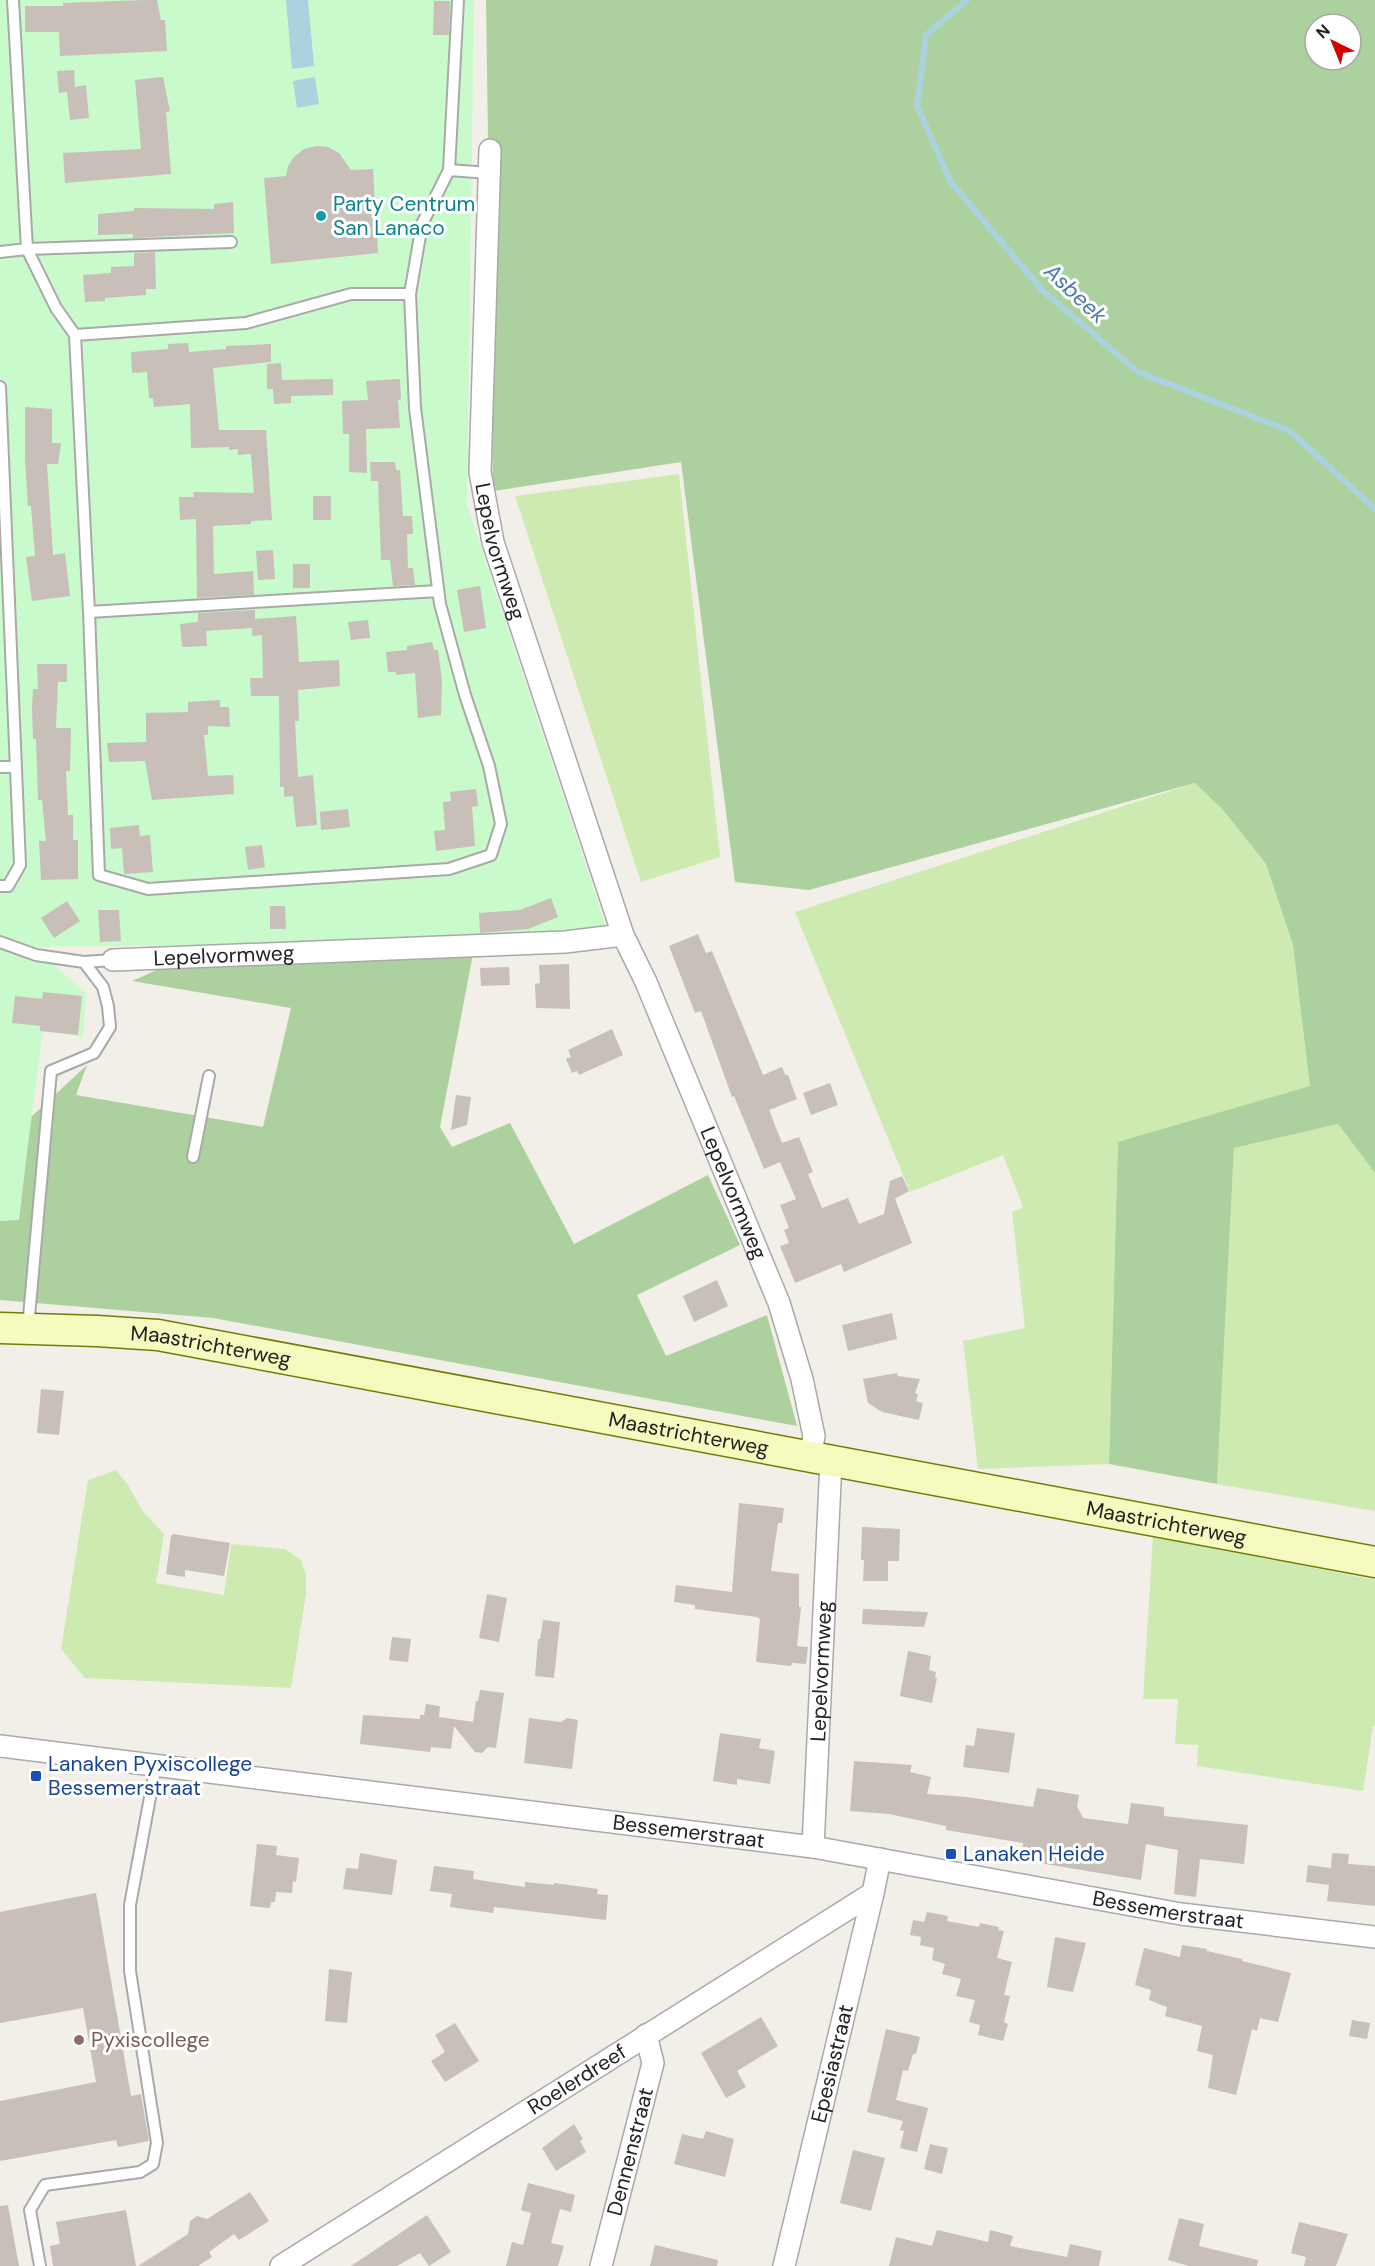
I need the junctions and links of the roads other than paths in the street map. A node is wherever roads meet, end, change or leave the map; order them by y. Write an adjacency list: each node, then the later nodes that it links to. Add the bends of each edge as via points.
1 (13, 0): 7 (lane)
2 (458, 0): 4 (lane)
3 (490, 150): 5 (street, Lepelvormweg)
4 (449, 170): 5 (lane); 9 (lane, via 422,224)
5 (489, 172): 18 (street, Lepelvormweg, via 480,472 493,542)
6 (231, 242): 7 (lane)
7 (27, 249): 8 (lane); 10 (lane, via 56,308)
8 (0, 252)
9 (410, 294): 10 (lane, via 351,294 246,323); 13 (lane, via 415,408)
10 (75, 335): 14 (lane)
11 (0, 387): 12 (lane)
12 (2, 493): 16 (lane)
13 (438, 591): 14 (lane); 14 (lane, via 494,789 501,824 491,855 449,869 148,889 99,875)
14 (89, 612)
15 (0, 767): 16 (lane)
16 (16, 767): 17 (lane, via 20,865 8,886)
17 (0, 886)
18 (623, 934): 20 (street, Lepelvormweg, via 565,942); 25 (street, Lepelvormweg, via 779,1303)
19 (0, 942): 21 (lane, via 36,955)
20 (113, 960): 21 (lane)
21 (84, 962): 24 (lane, via 103,987 110,1027 94,1053 51,1071)
22 (209, 1076): 23 (lane)
23 (193, 1157)
24 (14, 1328): 25 (main road, Maastrichterweg, via 158,1335)
25 (821, 1459): 26 (main road, Maastrichterweg); 29 (street, Lepelvormweg)
26 (1375, 1562)
27 (0, 1746): 28 (street, Bessemerstraat)
28 (156, 1765): 29 (street, Bessemerstraat); 34 (lane, via 130,1905 130,1971 158,2144 153,2164 140,2172 45,2185 30,2210)
29 (813, 1847): 30 (street, Bessemerstraat)
30 (879, 1858): 31 (street, Epesiastraat); 32 (street, Bessemerstraat, via 1181,1914)
31 (873, 1893): 33 (street, Roelerdreef); 37 (street, Epesiastraat)
32 (1375, 1937)
33 (646, 2035): 35 (street, Roelerdreef); 36 (street, Dennenstraat, via 653,2063)
34 (40, 2266)
35 (281, 2266)
36 (601, 2266)
37 (783, 2266)

